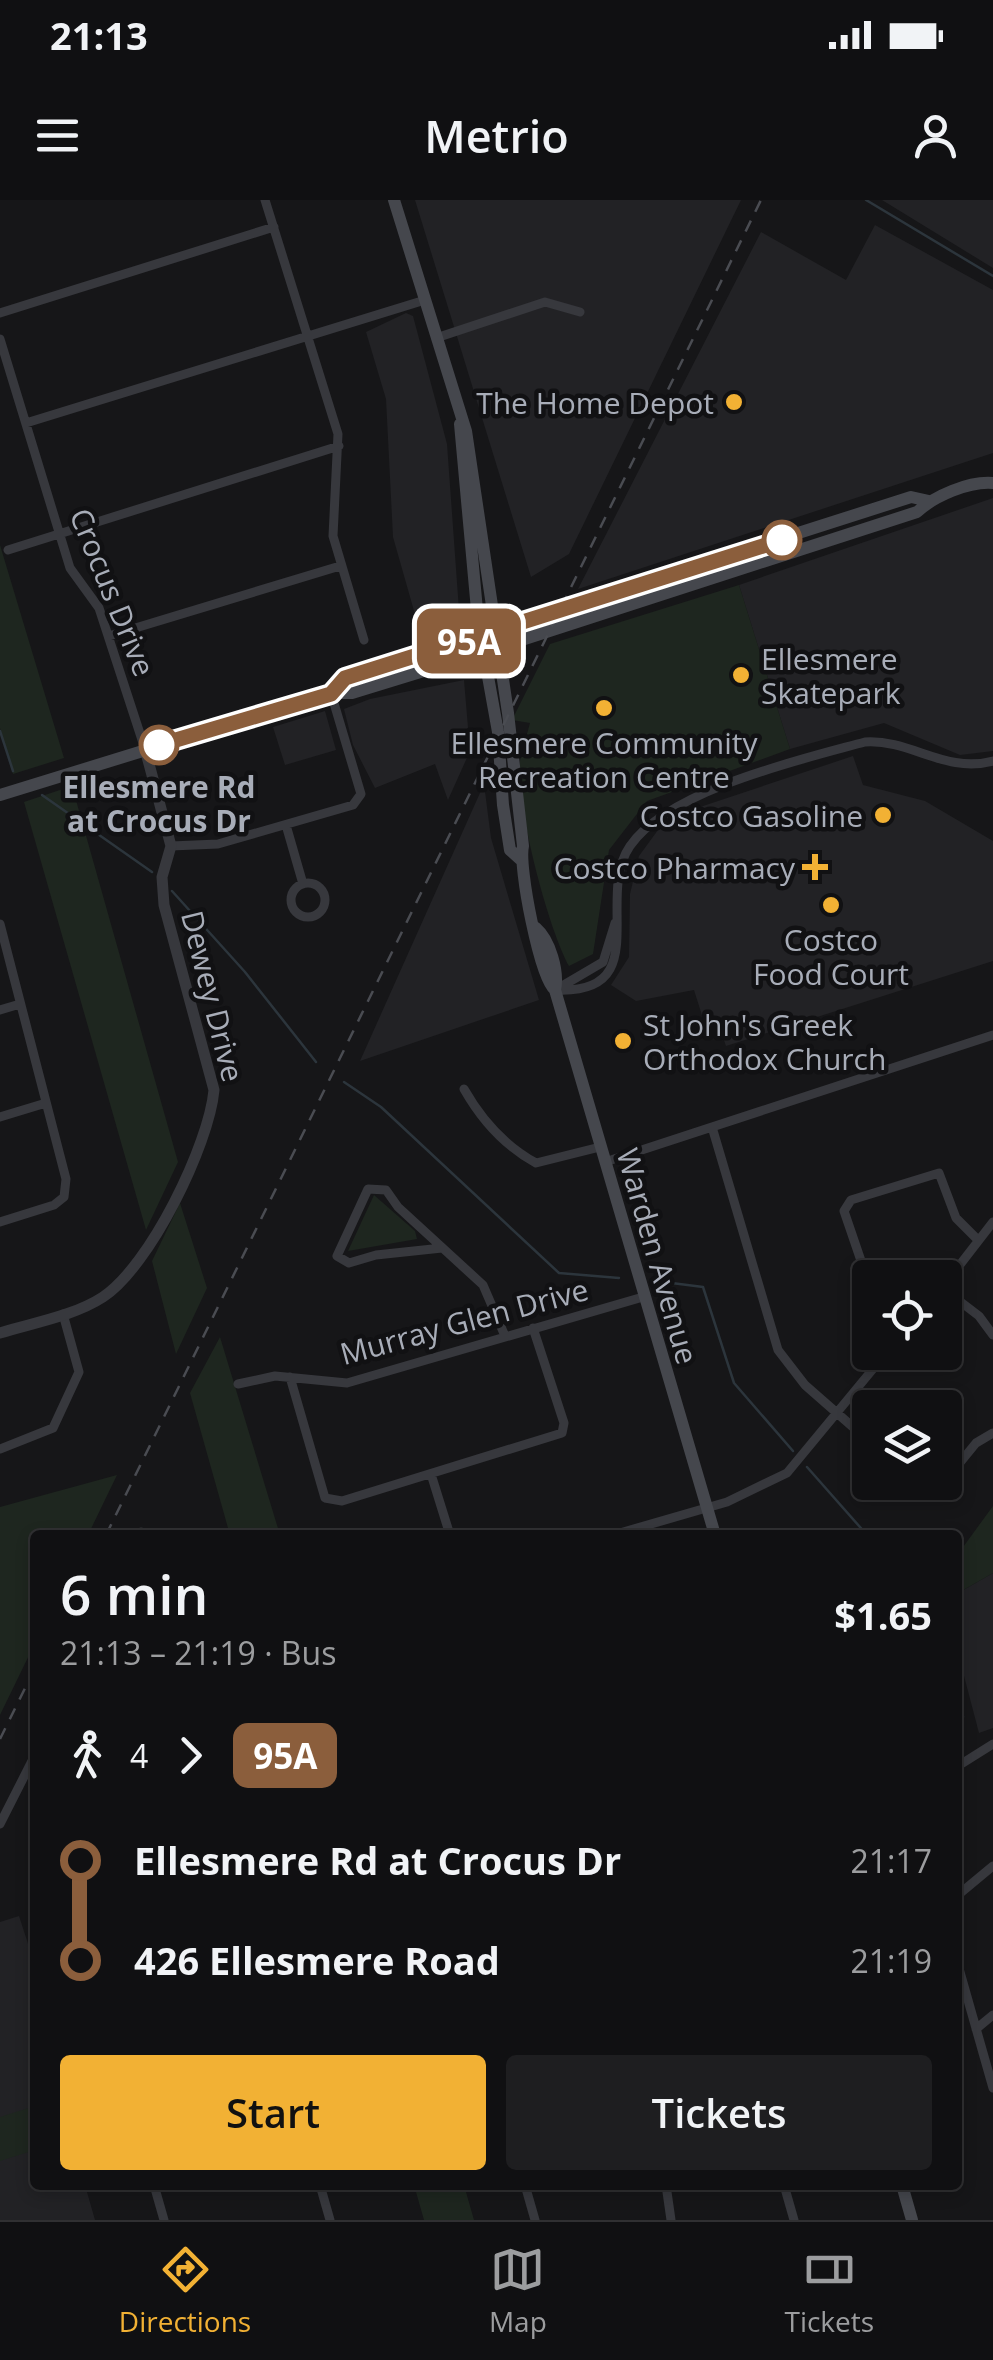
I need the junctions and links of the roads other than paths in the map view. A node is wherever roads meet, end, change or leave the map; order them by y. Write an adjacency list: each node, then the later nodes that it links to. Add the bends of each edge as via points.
1 (265, 200): 3 (street)
2 (394, 200): 4 (main road, Warden Avenue)
3 (274, 227): 6 (street); 7 (street)
4 (424, 300): 7 (street); 8 (main road, Warden Avenue)
5 (580, 312): 8 (street, via 546,302)
6 (0, 313)
7 (307, 335): 10 (street); 11 (street)
8 (436, 338): 19 (main road, Warden Avenue, via 460,422)
9 (0, 339): 10 (street, Crocus Drive)
10 (26, 423): 14 (street, Crocus Drive)
11 (339, 446): 14 (street); 16 (street, via 333,536)
12 (993, 469): 13 (main road)
13 (988, 482): 19 (main road, via 929,501 917,512 785,546)
14 (60, 534): 15 (street); 17 (street, Crocus Drive, via 70,568 97,603)
15 (8, 550)
16 (340, 566): 17 (street); 18 (street)
17 (110, 636): 21 (street, Crocus Drive)
18 (364, 640)
19 (489, 642): 20 (main road, via 345,678); 28 (main road, Warden Avenue, via 508,713 533,940)
20 (331, 694): 21 (main road); 24 (street, via 361,794 353,805)
21 (144, 749): 23 (main road); 25 (street, Dewey Drive)
22 (993, 761): 28 (street, via 945,763 890,742 864,742 696,795 651,822 627,850 615,882 620,941 611,970 590,985)
23 (0, 794)
24 (286, 826): 25 (street, via 218,844); 26 (street)
25 (171, 846): 46 (street, Dewey Drive, via 162,877 164,905 214,1090 211,1121 128,1276 100,1299)
26 (303, 884)
27 (0, 924): 29 (street)
28 (555, 990): 36 (main road, Warden Avenue)
29 (20, 1004): 30 (street); 33 (street)
30 (0, 1010)
31 (993, 1035): 35 (street)
32 (464, 1089): 36 (street, via 478,1114 536,1163)
33 (46, 1103): 34 (street); 38 (street, via 66,1179 64,1197)
34 (0, 1117)
35 (712, 1127): 37 (street); 54 (street, via 778,1350)
36 (600, 1148): 37 (main road, Warden Avenue)
37 (605, 1162): 44 (main road, Warden Avenue)
38 (0, 1222)
39 (993, 1222): 40 (street)
40 (978, 1240): 42 (street, via 956,1218 939,1173 851,1200 844,1210); 43 (street)
41 (442, 1248): 41 (street, via 386,1190 373,1186 337,1252 350,1264); 50 (street, via 483,1285)
42 (861, 1260)
43 (962, 1263)
44 (644, 1297): 47 (street, Murray Glen Drive); 60 (main road, Warden Avenue)
45 (962, 1302): 49 (street)
46 (63, 1314): 48 (street, Dewey Drive); 57 (street, via 79,1372 54,1428)
47 (534, 1328): 50 (street, Murray Glen Drive); 59 (street, via 562,1433)
48 (0, 1333)
49 (993, 1335)
50 (505, 1336): 52 (street, Murray Glen Drive, via 347,1383)
51 (873, 1370): 54 (street)
52 (290, 1377): 53 (street, Murray Glen Drive); 59 (street, via 329,1501)
53 (238, 1384)
54 (838, 1414): 55 (street); 60 (street, via 786,1473)
55 (852, 1426)
56 (993, 1434): 58 (street)
57 (0, 1449)
58 (962, 1460)
59 (431, 1474): 61 (street)
60 (706, 1507): 62 (street); 63 (main road, Warden Avenue)
61 (448, 1530)
62 (630, 1530)
63 (713, 1530)
64 (993, 1744): 65 (street)
65 (962, 1763)
66 (30, 1766): 67 (street)
67 (0, 1824)
68 (993, 1866): 69 (street)
69 (962, 1892)
70 (962, 1979): 72 (street)
71 (993, 2015): 72 (street)
72 (976, 2028): 73 (street)
73 (993, 2088)
74 (155, 2190): 80 (street)
75 (321, 2190): 81 (street)
76 (526, 2190): 82 (street)
77 (667, 2190): 83 (street)
78 (785, 2190): 84 (street)
79 (903, 2190): 85 (main road)
80 (164, 2220)
81 (330, 2220)
82 (535, 2220)
83 (671, 2220)
84 (794, 2220)
85 (912, 2220)

